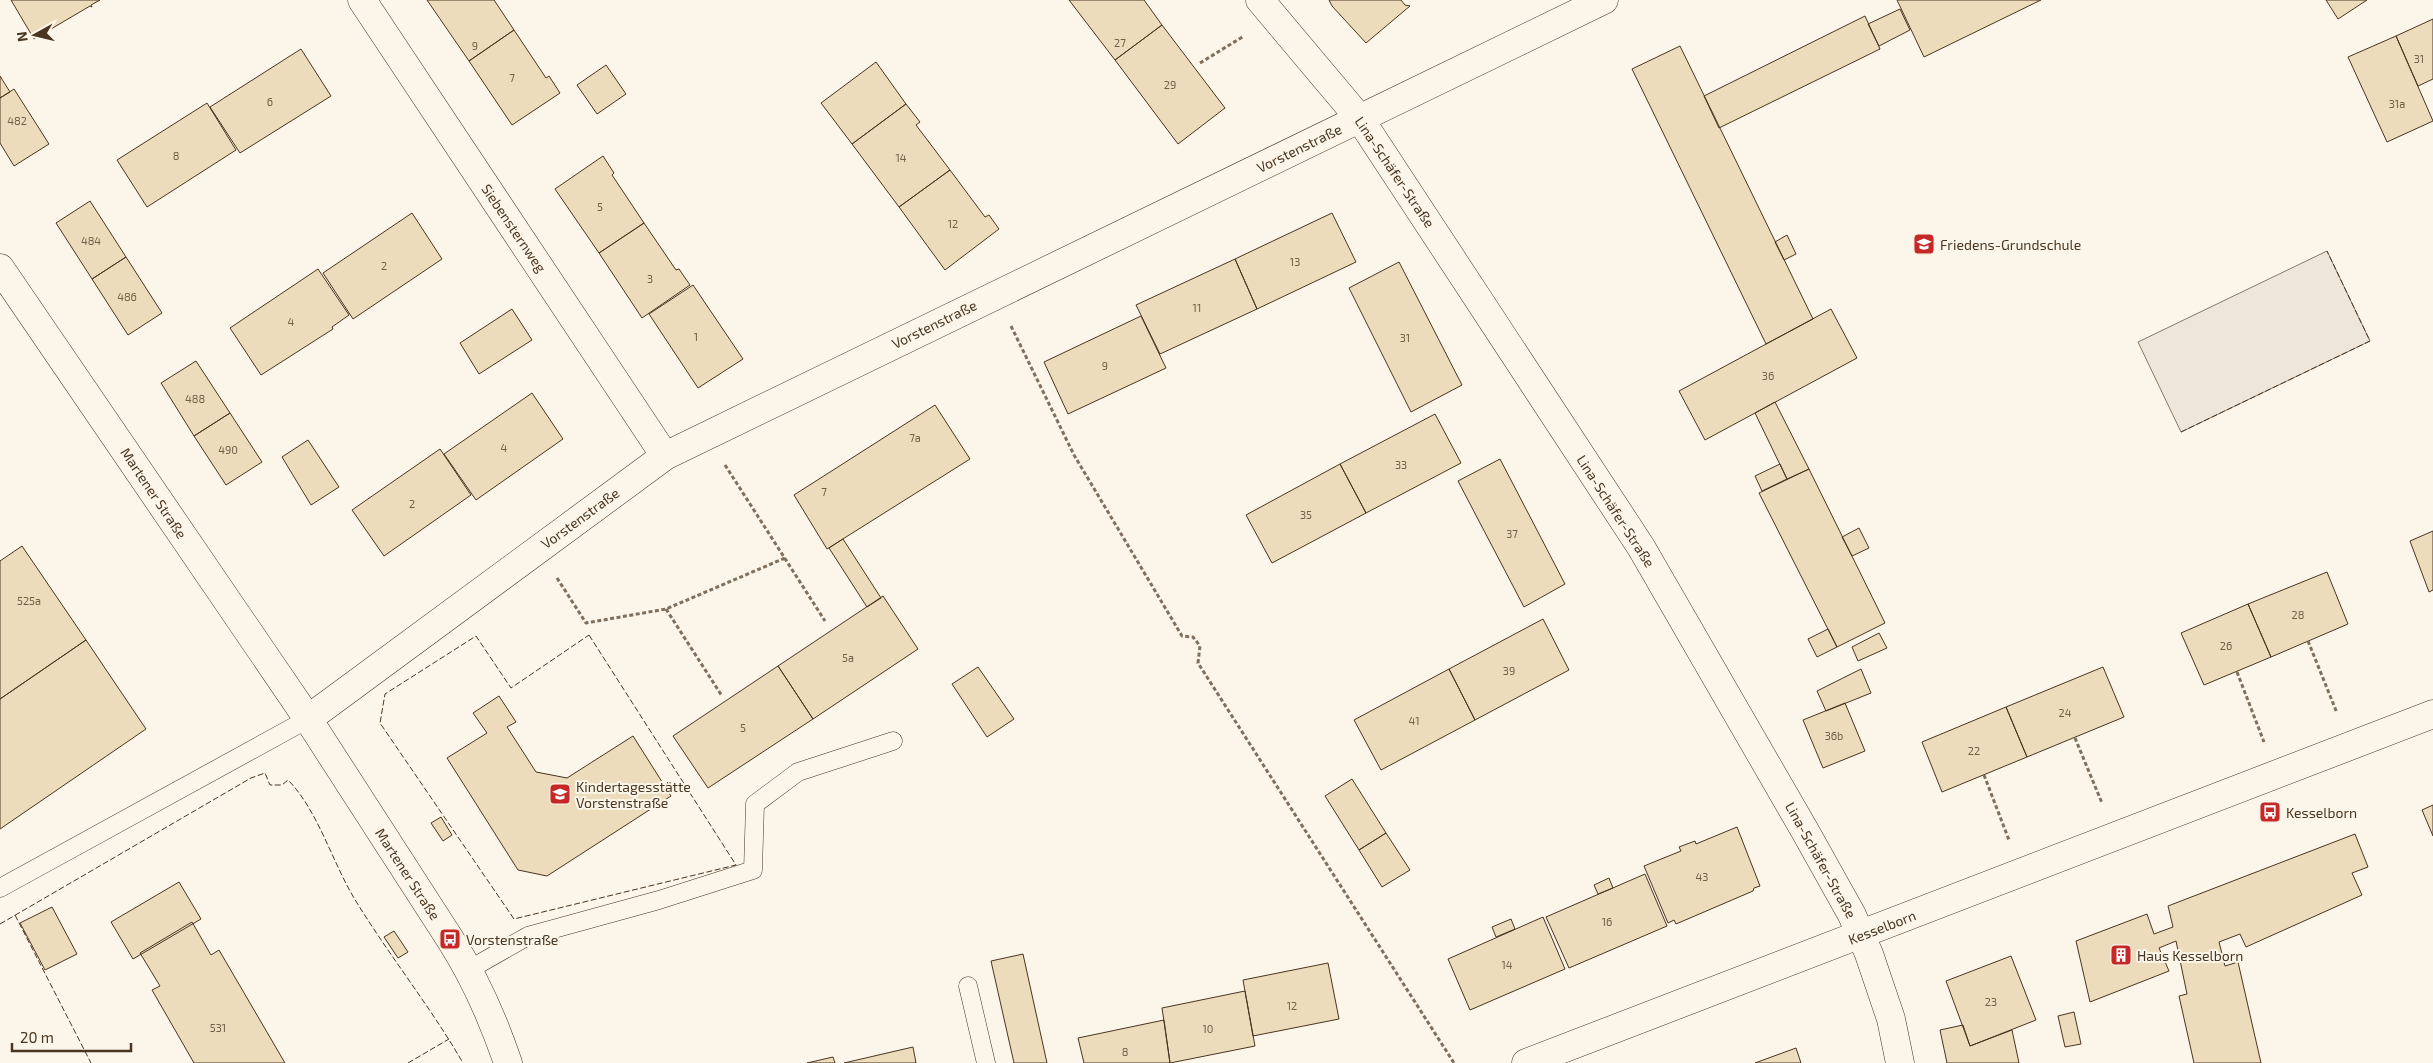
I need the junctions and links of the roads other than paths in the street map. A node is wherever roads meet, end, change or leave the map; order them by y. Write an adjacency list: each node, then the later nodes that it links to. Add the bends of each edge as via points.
1 (362, 0): 6 (street, Siebensternweg)
2 (1260, 0): 4 (street, Lina-Schäfer-Straße)
3 (1604, 0): 4 (street, Vorstenstraße)
4 (1360, 118): 6 (street, Vorstenstraße); 11 (street, Lina-Schäfer-Straße, via 1641,547 1806,831)
5 (0, 268): 8 (street, Martener Straße)
6 (665, 456): 8 (street, Vorstenstraße)
7 (2433, 714): 11 (street, Kesselborn)
8 (308, 719): 10 (lane); 12 (street, Martener Straße)
9 (893, 740): 12 (lane, via 798,772 755,804 753,870 528,936)
10 (0, 888)
11 (1861, 934): 16 (street, Kesselborn); 17 (street, Lina-Schäfer-Straße, via 1891,1019)
12 (470, 969): 14 (street, Martener Straße)
13 (968, 986): 15 (lane)
14 (508, 1063)
15 (986, 1063)
16 (1526, 1063)
17 (1900, 1063)

